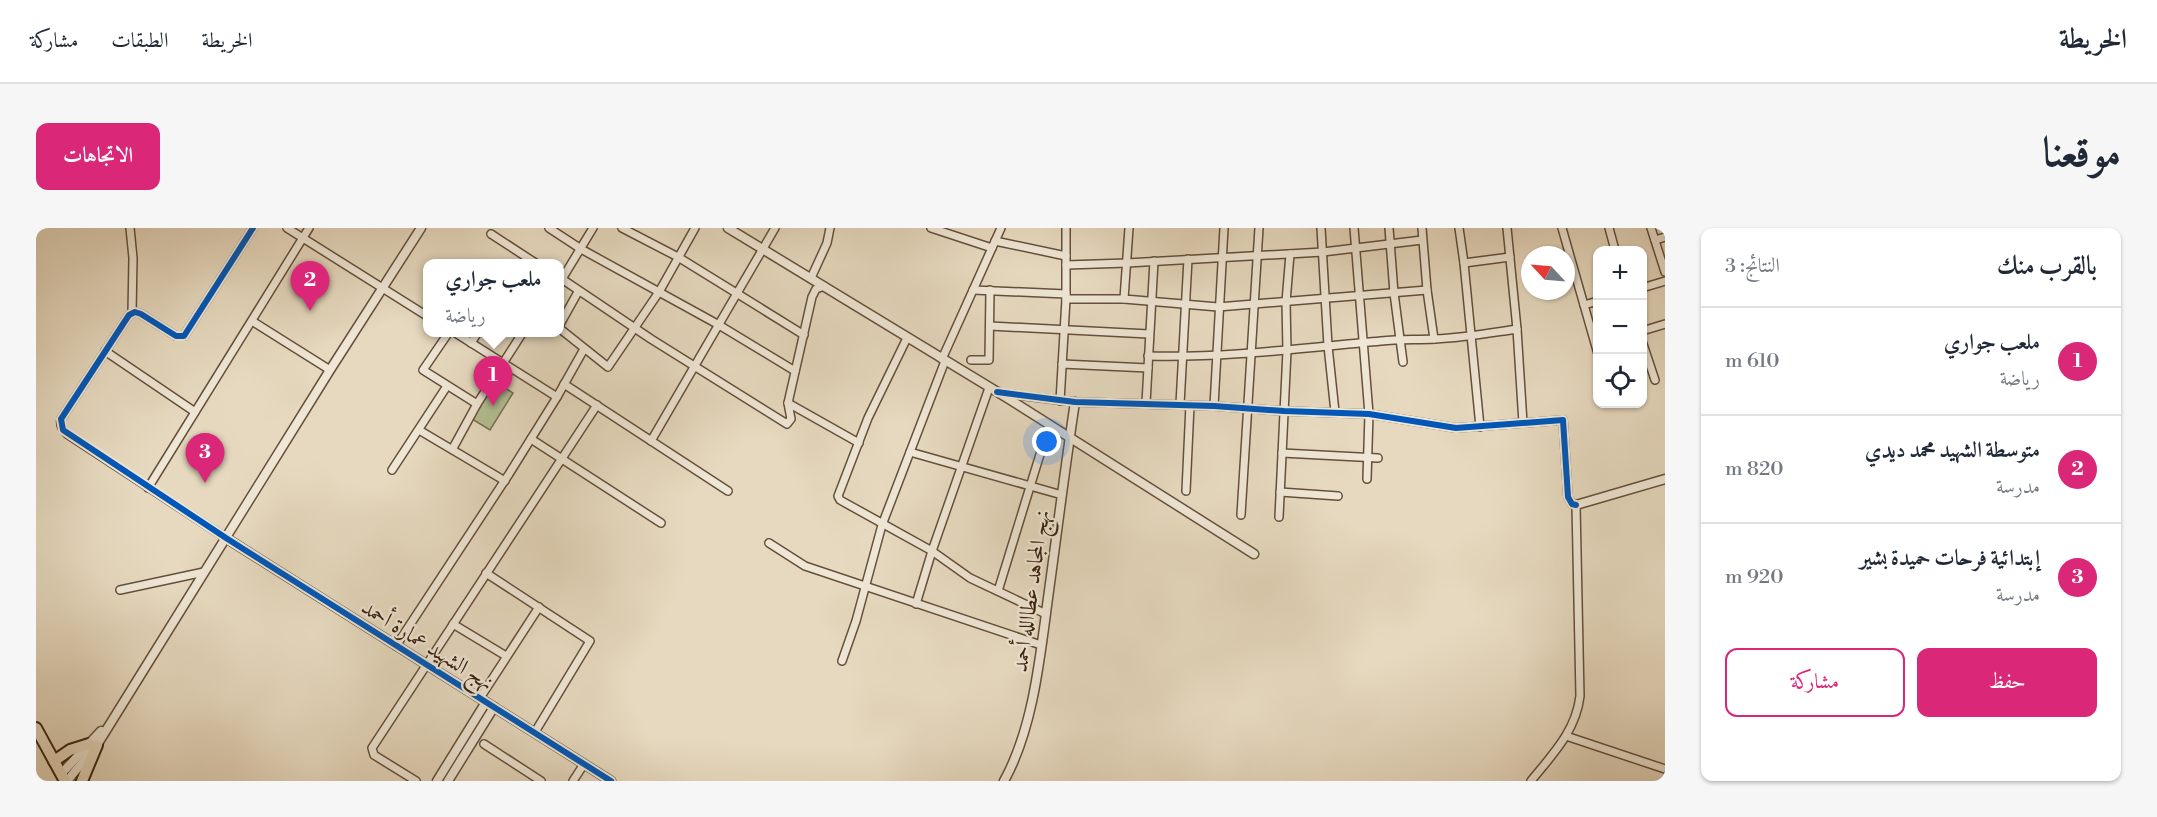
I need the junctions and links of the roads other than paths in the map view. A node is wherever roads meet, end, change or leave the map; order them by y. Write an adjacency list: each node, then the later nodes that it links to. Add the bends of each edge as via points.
1 (130, 228): 81 (street)
2 (253, 228): 81 (street, via 184,336 176,336 141,314)
3 (287, 228): 31 (street)
4 (309, 228): 31 (street)
5 (421, 228): 62 (street)
6 (549, 228): 37 (street)
7 (593, 228): 37 (street)
8 (622, 228): 45 (street)
9 (695, 228): 45 (street)
10 (728, 228): 39 (street)
11 (775, 228): 39 (street)
12 (830, 228): 57 (street)
13 (931, 228): 34 (street)
14 (1001, 228): 34 (street)
15 (1066, 228): 44 (street)
16 (1129, 228): 52 (street)
17 (1224, 228): 46 (street)
18 (1259, 228): 41 (street)
19 (1321, 228): 40 (street)
20 (1354, 228): 38 (street)
21 (1389, 228): 35 (street)
22 (1422, 228): 32 (street)
23 (1470, 228): 28 (street)
24 (1507, 228): 47 (street)
25 (1562, 228): 79 (street)
26 (1609, 228): 36 (street)
27 (1651, 228): 33 (street)
28 (1459, 229): 53 (street)
29 (491, 234): 43 (street)
30 (1665, 237): 33 (street)
31 (303, 238): 62 (street); 84 (street)
32 (1422, 240): 35 (street); 65 (street)
33 (1655, 240): 55 (street)
34 (993, 244): 44 (street); 63 (street)
35 (1390, 244): 38 (street); 69 (street)
36 (1614, 246)
37 (581, 249): 56 (street); 67 (street)
38 (1356, 249): 40 (street); 70 (street)
39 (763, 250): 57 (street); 68 (street)
40 (1323, 252): 42 (street); 72 (street)
41 (1257, 254): 42 (street); 46 (street); 77 (street)
42 (1290, 254): 74 (street)
43 (525, 256): 48 (street); 49 (street)
44 (1066, 256): 54 (street)
45 (678, 257): 67 (street); 68 (street)
46 (1222, 257): 50 (street); 80 (street)
47 (1510, 257): 53 (street); 89 (street)
48 (523, 259)
49 (530, 259)
50 (1188, 259): 51 (street); 78 (street)
51 (1154, 261): 52 (street); 76 (street)
52 (1127, 263): 54 (street); 73 (street)
53 (1464, 263): 96 (street)
54 (1066, 265): 71 (street)
55 (1665, 272)
56 (564, 274)
57 (811, 278): 60 (street)
58 (564, 280): 66 (street)
59 (1665, 281): 61 (street)
60 (824, 286): 94 (street, via 816,289 812,297); 101 (street)
61 (1647, 286)
62 (383, 288): 82 (street); 122 (street)
63 (973, 290): 64 (street); 115 (street)
64 (990, 290): 71 (street); 87 (street)
65 (1427, 290): 69 (street); 103 (street)
66 (578, 292): 83 (street); 88 (street)
67 (659, 292): 86 (street); 88 (street)
68 (738, 293): 86 (street); 94 (street)
69 (1394, 293): 70 (street); 102 (street)
70 (1360, 296): 72 (street); 104 (street)
71 (1066, 297): 73 (street); 91 (street)
72 (1326, 298): 74 (street); 106 (street)
73 (1124, 299): 76 (street)
74 (1286, 302): 77 (street); 109 (street)
75 (1593, 302): 79 (street)
76 (1152, 303): 78 (street); 93 (street)
77 (1255, 303): 80 (street); 110 (street)
78 (1186, 305): 80 (street); 114 (street)
79 (1584, 305): 95 (street)
80 (1218, 307): 112 (street)
81 (132, 313): 108 (street)
82 (423, 313)
83 (564, 318)
84 (252, 321): 122 (street); 140 (street)
85 (1665, 324): 90 (street)
86 (719, 325): 120 (street); 123 (street)
87 (990, 326): 91 (street); 116 (street, via 989,360)
88 (635, 329): 107 (street, via 608,368); 120 (street)
89 (1517, 329): 96 (street); 143 (street)
90 (1647, 329)
91 (1064, 330): 93 (street); 119 (street)
92 (564, 331): 107 (street)
93 (1149, 334): 113 (street)
94 (804, 335): 123 (street)
95 (1593, 335)
96 (1472, 336): 103 (street); 145 (street)
97 (446, 337): 126 (street, via 423,370)
98 (461, 337): 105 (street)
99 (475, 337): 105 (street)
100 (520, 337): 118 (street)
101 (907, 338): 115 (street); 150 (street)
102 (1401, 339): 103 (street); 104 (street); 117 (street)
103 (1434, 339)
104 (1363, 342): 106 (street); 142 (street)
105 (471, 343): 118 (street)
106 (1328, 346): 109 (street); 141 (street)
107 (584, 349): 125 (street)
108 (105, 351): 140 (street); 163 (street, via 61,419 61,427)
109 (1287, 351): 110 (street); 139 (street)
110 (1251, 353): 112 (street); 138 (street)
111 (1646, 354): 124 (street)
112 (1216, 355): 114 (street); 137 (street)
113 (1148, 356): 114 (street); 121 (street)
114 (1182, 357): 134 (street)
115 (944, 360): 127 (street); 152 (street)
116 (971, 360)
117 (1403, 362)
118 (503, 364): 128 (street); 133 (street)
119 (1062, 364): 121 (street); 129 (street)
120 (693, 366): 131 (street, via 787,424 791,419); 149 (street)
121 (1148, 368): 132 (street)
122 (330, 370): 174 (street)
123 (795, 371): 131 (street)
124 (1655, 380)
125 (564, 384): 128 (street); 135 (street)
126 (447, 386): 133 (street); 146 (street)
127 (993, 390): 129 (street); 144 (street); 157 (street)
128 (557, 397): 148 (street)
129 (1060, 401): 130 (street)
130 (1075, 402): 132 (street); 147 (street, نهج المجاهد عطاالله أحمد)
131 (788, 403): 150 (street)
132 (1146, 403): 134 (street)
133 (477, 404): 151 (street)
134 (1180, 404): 136 (street)
135 (597, 405): 149 (street); 156 (street)
136 (1190, 405): 137 (street); 165 (street)
137 (1214, 406): 138 (street)
138 (1248, 409): 139 (street); 170 (street)
139 (1284, 411): 141 (street); 153 (street)
140 (195, 412): 163 (street)
141 (1335, 412): 142 (street)
142 (1369, 414): 145 (street, via 1439,426); 154 (street)
143 (1523, 423): 145 (street); 169 (street, via 1563,420 1568,497)
144 (1049, 425): 147 (street); 162 (street)
145 (1480, 427)
146 (419, 430): 151 (street); 158 (street)
147 (1070, 438): 167 (street, نهج المجاهد عطاالله أحمد); 177 (street)
148 (531, 439): 156 (street); 161 (street)
149 (651, 441): 164 (street)
150 (859, 444): 173 (street, via 838,496)
151 (453, 448): 161 (street)
152 (910, 452): 157 (street); 173 (street)
153 (1282, 453): 154 (street); 166 (street)
154 (1368, 457): 155 (street); 159 (street)
155 (1378, 458)
156 (561, 459): 172 (street); 179 (street)
157 (961, 466): 162 (street); 176 (street)
158 (393, 470)
159 (1367, 479)
160 (1665, 479): 169 (street)
161 (504, 481): 188 (street)
162 (1030, 486): 167 (street); 182 (street)
163 (148, 488): 174 (street)
164 (728, 491)
165 (1186, 491)
166 (1280, 492): 168 (street); 171 (street)
167 (1062, 495): 185 (street, نهج المجاهد عطاالله أحمد)
168 (1338, 496)
169 (1576, 505): 195 (street, via 1580,696 1577,714)
170 (1241, 515)
171 (1279, 518)
172 (661, 523)
173 (882, 525): 176 (street); 180 (street)
174 (226, 538): 178 (street); 188 (street, نهج الشهيد عمارة أحمد)
175 (769, 543): 180 (street, via 805,566)
176 (932, 552): 182 (street, via 970,578); 183 (street)
177 (1254, 554)
178 (204, 572): 181 (street); 196 (street)
179 (486, 573): 184 (street); 186 (street)
180 (866, 587): 183 (street); 190 (street)
181 (120, 590)
182 (998, 591): 185 (street)
183 (916, 604): 187 (street)
184 (539, 607): 189 (street); 194 (street, via 587,638 590,644)
185 (1046, 614): 187 (street, نهج المجاهد عطاالله أحمد)
186 (453, 624): 189 (street); 191 (street)
187 (1041, 645): 209 (street, نهج المجاهد عطاالله أحمد, via 1024,736)
188 (396, 646): 191 (street, نهج الشهيد عمارة أحمد)
189 (506, 656): 192 (street)
190 (842, 661)
191 (426, 664): 192 (street, نهج الشهيد عمارة أحمد); 203 (street, via 372,750)
192 (486, 702): 194 (street, نهج الشهيد عمارة أحمد); 204 (street); 205 (street)
193 (36, 728): 198 (main road)
194 (535, 732): 199 (street, نهج الشهيد عمارة أحمد)
195 (1566, 736): 200 (street); 210 (street)
196 (93, 744): 198 (main road, via 70,750); 201 (street); 202 (main road)
197 (484, 744): 206 (street)
198 (54, 761): 201 (main road)
199 (584, 764): 207 (street); 208 (street, نهج الشهيد عمارة أحمد)
200 (1665, 769)
201 (64, 779)
202 (82, 781)
203 (416, 781)
204 (437, 781)
205 (448, 781)
206 (541, 781)
207 (573, 781)
208 (610, 781)
209 (1004, 781)
210 (1531, 781)

